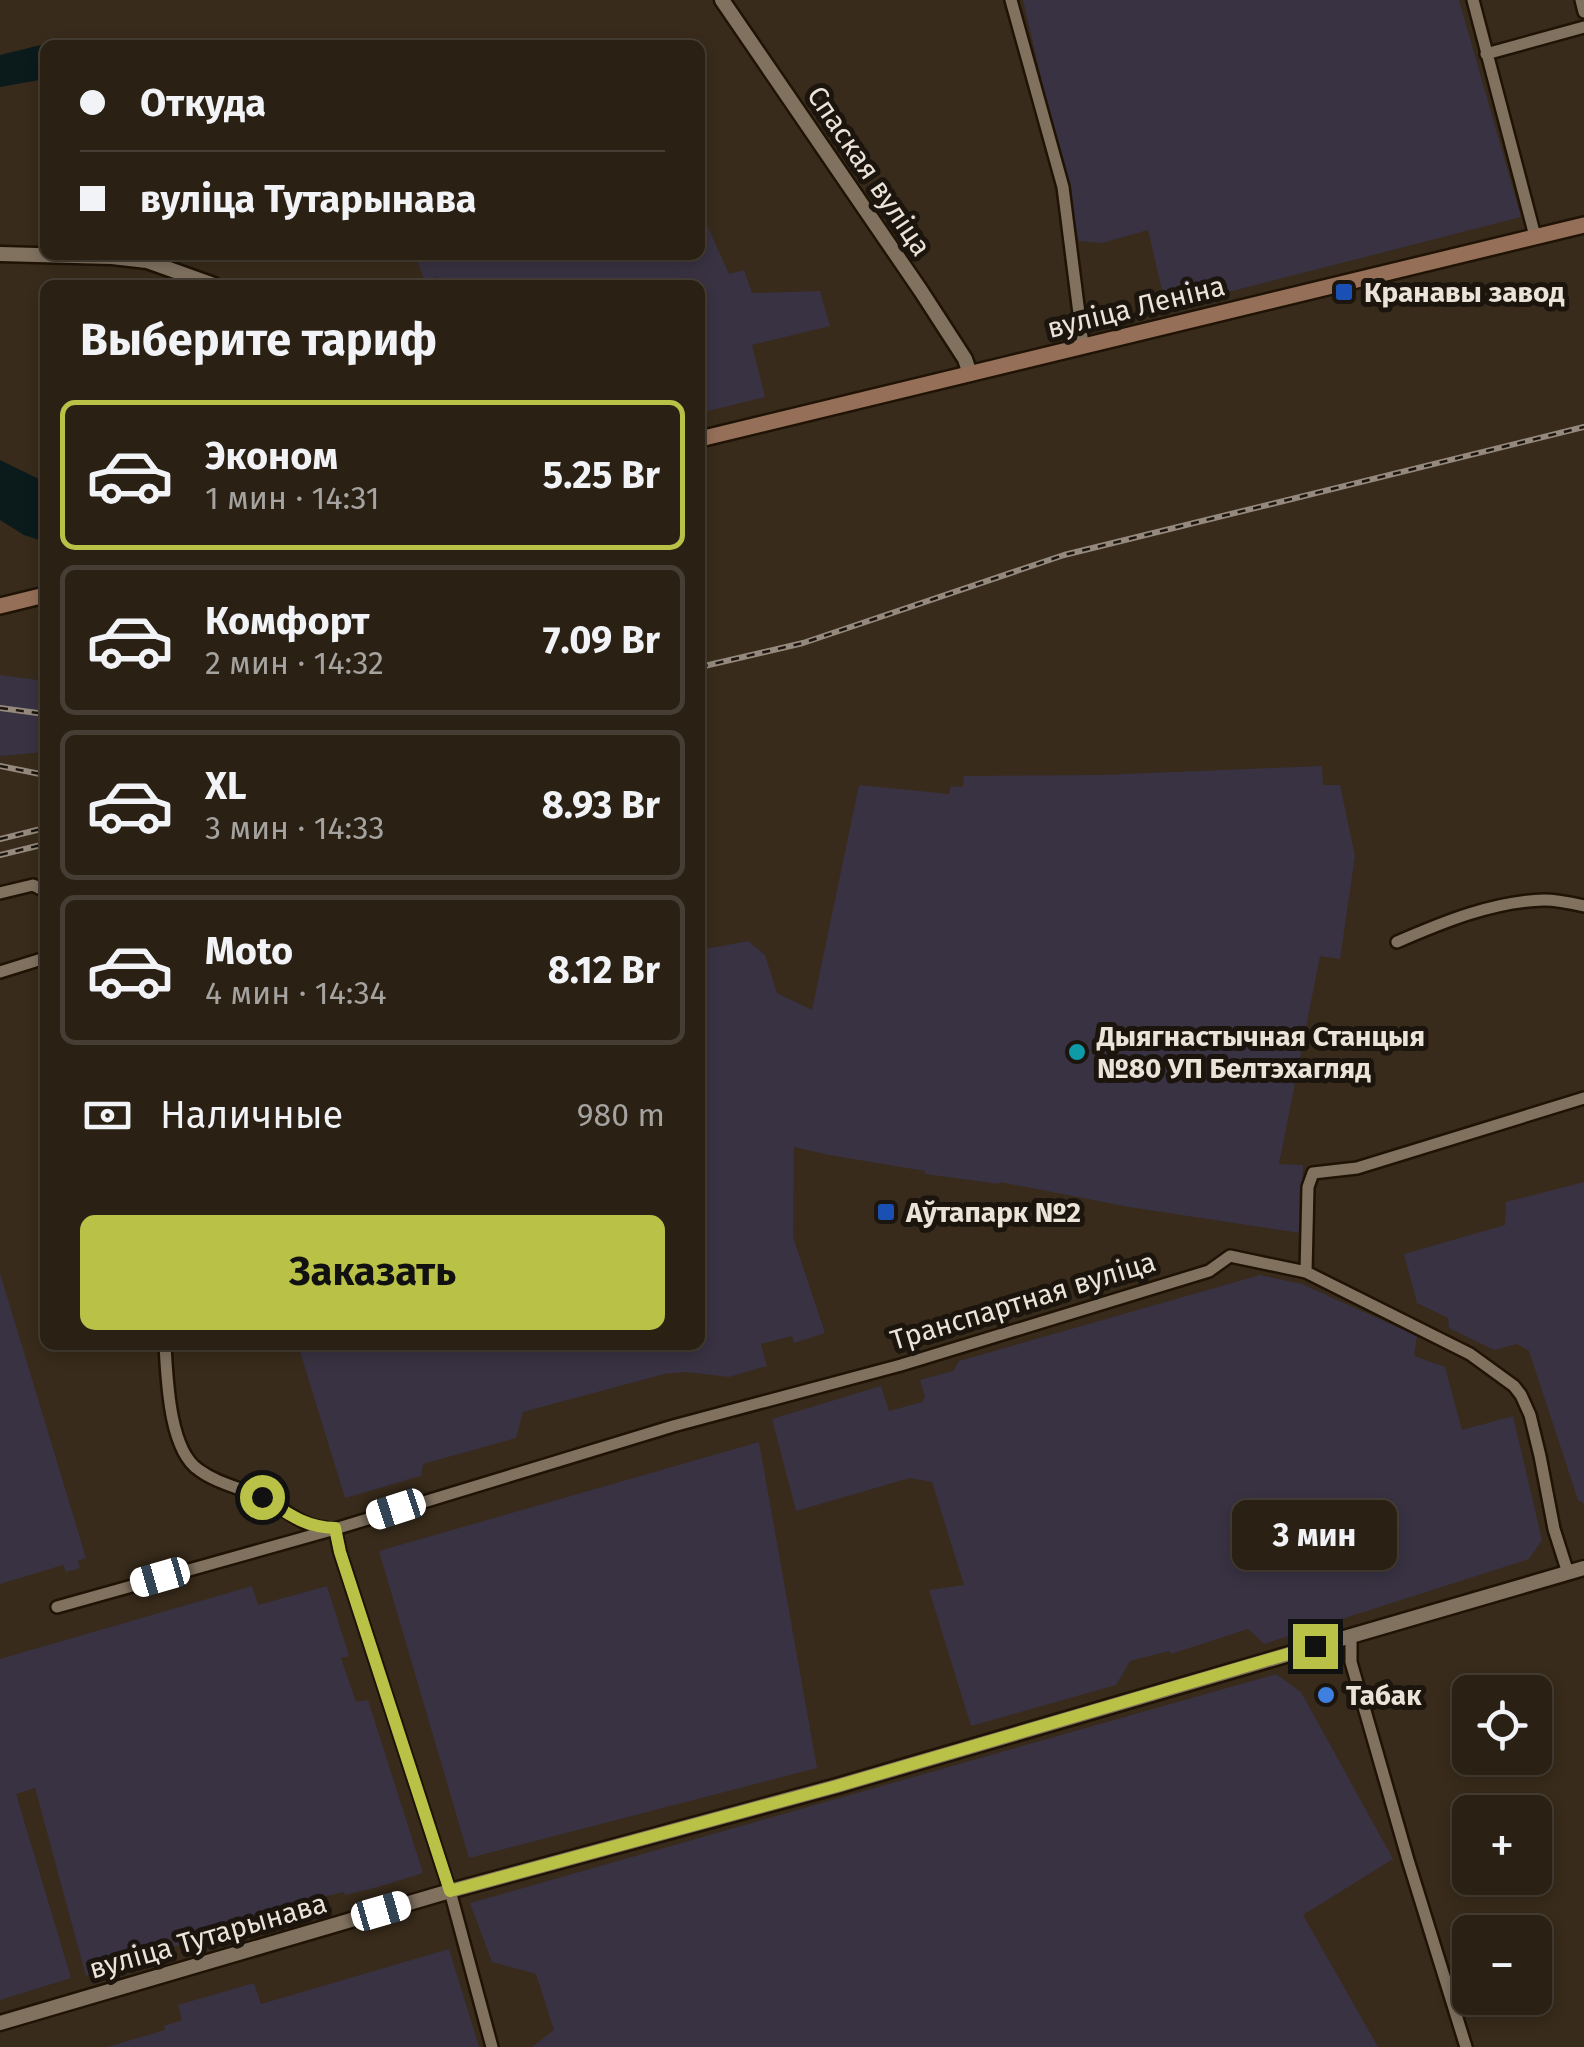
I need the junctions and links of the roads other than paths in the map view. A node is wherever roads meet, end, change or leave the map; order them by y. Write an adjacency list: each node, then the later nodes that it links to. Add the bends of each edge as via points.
1 (722, 0): 15 (street, Спаская вуліца, via 922,292)
2 (1012, 0): 14 (street, via 1063,187)
3 (1473, 0): 7 (street)
4 (1581, 0): 5 (street)
5 (1584, 12)
6 (1584, 28): 7 (street)
7 (1486, 54): 9 (street)
8 (1584, 225): 9 (main road, вуліца Леніна)
9 (1535, 236): 14 (main road, вуліца Леніна)
10 (0, 254): 11 (street)
11 (40, 255)
12 (138, 260): 13 (street)
13 (200, 280)
14 (1082, 345): 15 (main road, вуліца Леніна)
15 (970, 374): 16 (main road, вуліца Леніна)
16 (705, 438)
17 (40, 596): 18 (main road)
18 (0, 606)
19 (40, 889): 20 (street)
20 (0, 893)
21 (1584, 906): 22 (street, via 1547,900 1490,908)
22 (1397, 942)
23 (40, 960): 24 (street)
24 (0, 972)
25 (1584, 1098): 26 (street, via 1357,1168 1313,1174)
26 (1306, 1272): 28 (street, Транспартная вуліца, via 1230,1256 1209,1271 901,1365); 30 (street, Транспартная вуліца, via 1470,1354 1514,1386 1530,1416)
27 (166, 1350): 28 (street, via 174,1425 190,1462 298,1520)
28 (335, 1528): 31 (street, Транспартная вуліца); 33 (street)
29 (1584, 1568): 30 (street, вуліца Тутарынава)
30 (1568, 1573): 32 (street, вуліца Тутарынава)
31 (56, 1607)
32 (1351, 1635): 33 (street, вуліца Тутарынава); 36 (street, via 1351,1662)
33 (450, 1891): 34 (street, вуліца Тутарынава); 35 (street)
34 (0, 2023)
35 (492, 2047)
36 (1466, 2047)

